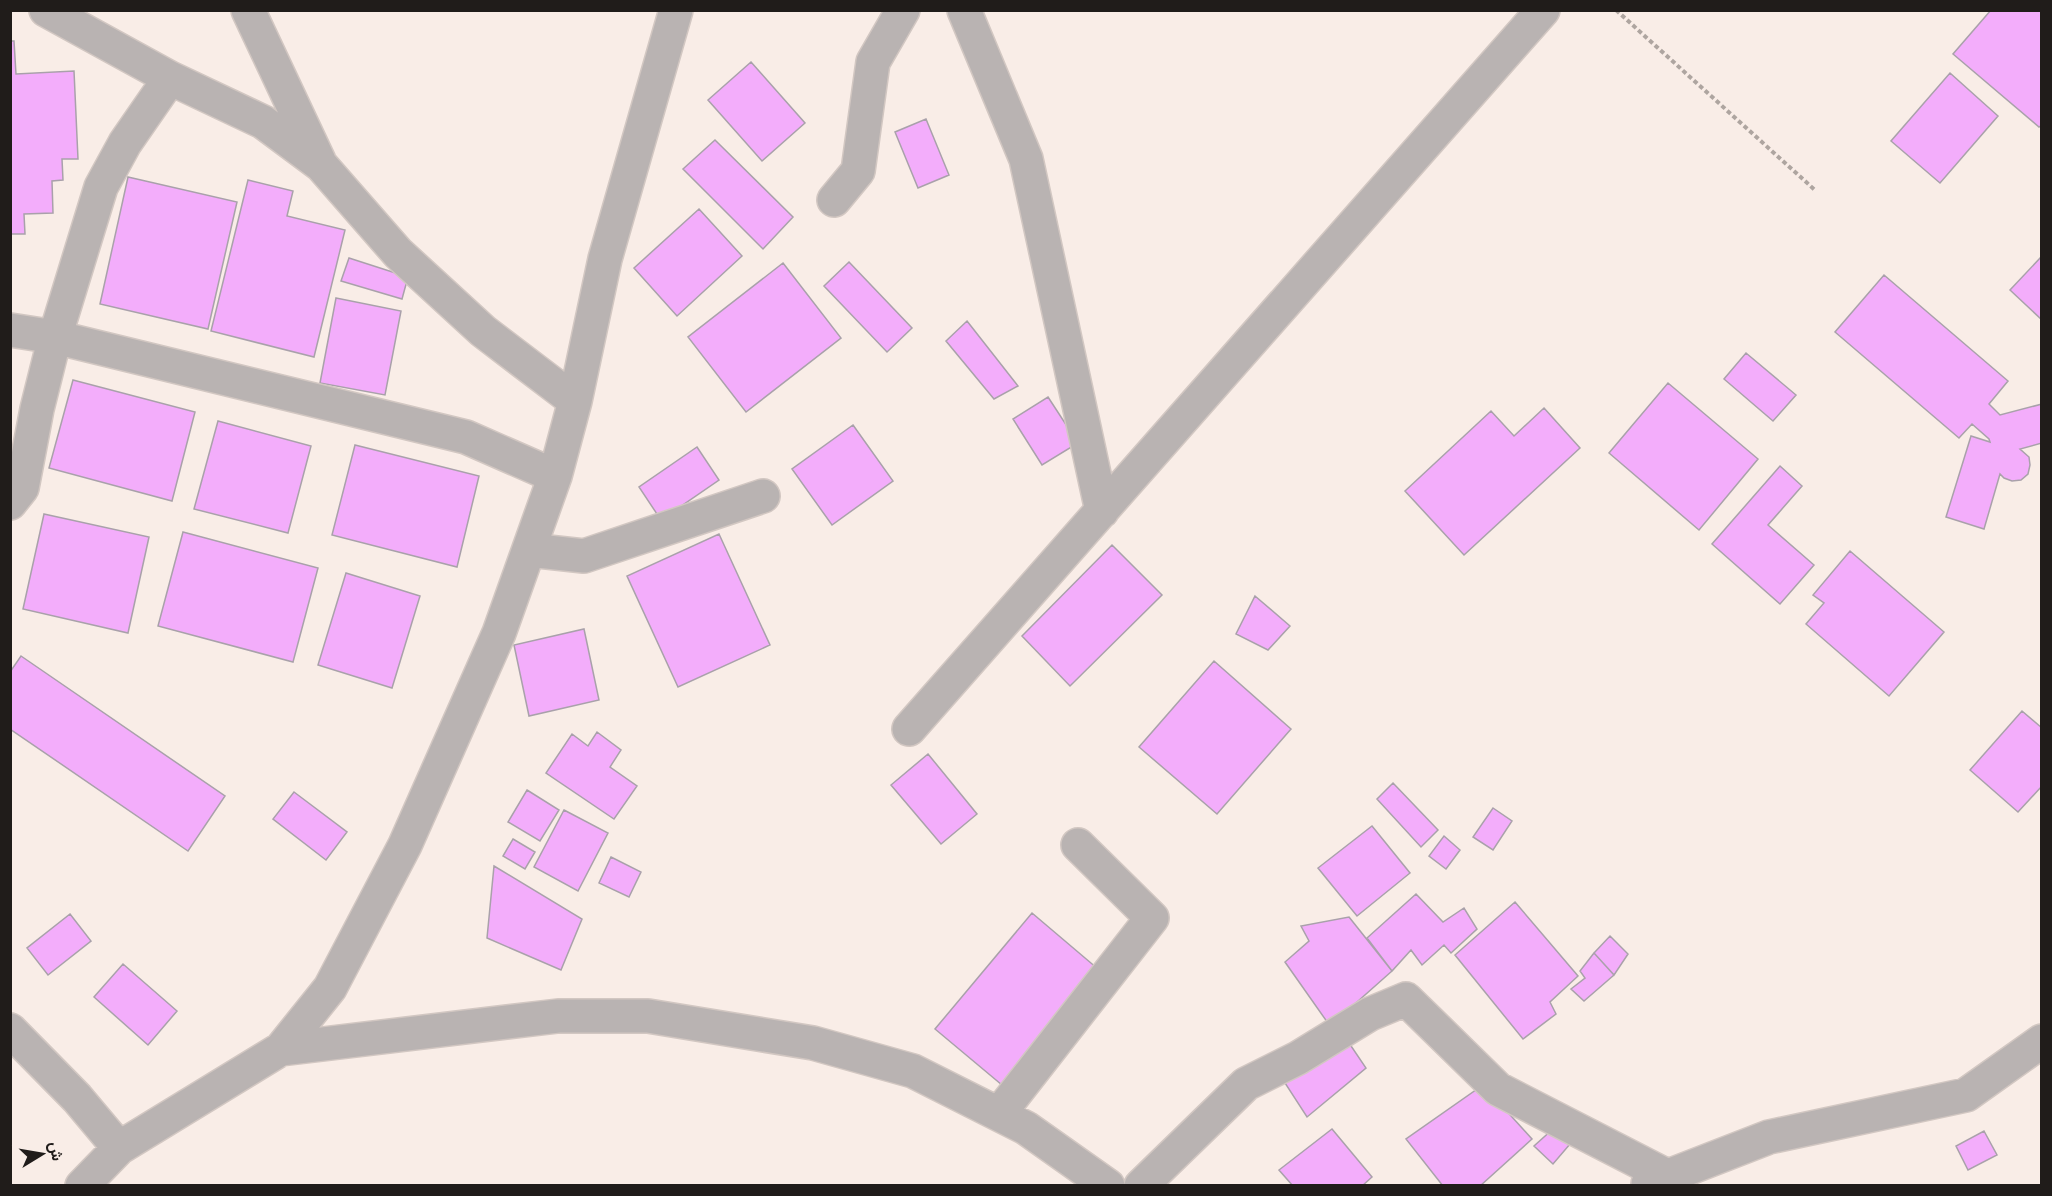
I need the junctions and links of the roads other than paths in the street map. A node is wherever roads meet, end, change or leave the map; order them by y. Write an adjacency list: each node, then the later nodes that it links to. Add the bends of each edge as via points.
1 (46, 10): 7 (street)
2 (248, 10): 8 (street)
3 (676, 10): 12 (street, via 605,259)
4 (903, 10): 9 (street, via 873,62 858,171)
5 (964, 10): 16 (street, via 1026,159)
6 (1543, 10): 16 (street)
7 (170, 78): 8 (street, via 263,122); 11 (street, via 125,143 101,187)
8 (321, 165): 12 (street, via 398,253 483,331)
9 (834, 200)
10 (10, 330): 11 (street)
11 (55, 337): 13 (street, via 466,438); 15 (street, via 22,488)
12 (575, 401): 13 (street)
13 (555, 476): 17 (street)
14 (763, 496): 17 (street, via 584,556)
15 (10, 503)
16 (1101, 511): 18 (street)
17 (529, 550): 22 (street, via 499,633 405,845 330,988)
18 (909, 729)
19 (1078, 844): 23 (street, via 1152,918)
20 (10, 1030): 24 (street, via 77,1098)
21 (2042, 1041): 25 (street, via 1966,1095 1769,1137)
22 (281, 1049): 23 (street, via 558,1016 648,1016 813,1043 914,1071); 24 (street)
23 (999, 1114): 27 (street, via 1026,1128)
24 (119, 1148): 26 (street)
25 (1656, 1181): 28 (street, via 1498,1089 1406,999 1370,1014 1246,1084)
26 (82, 1185)
27 (1108, 1185)
28 (1141, 1185)

